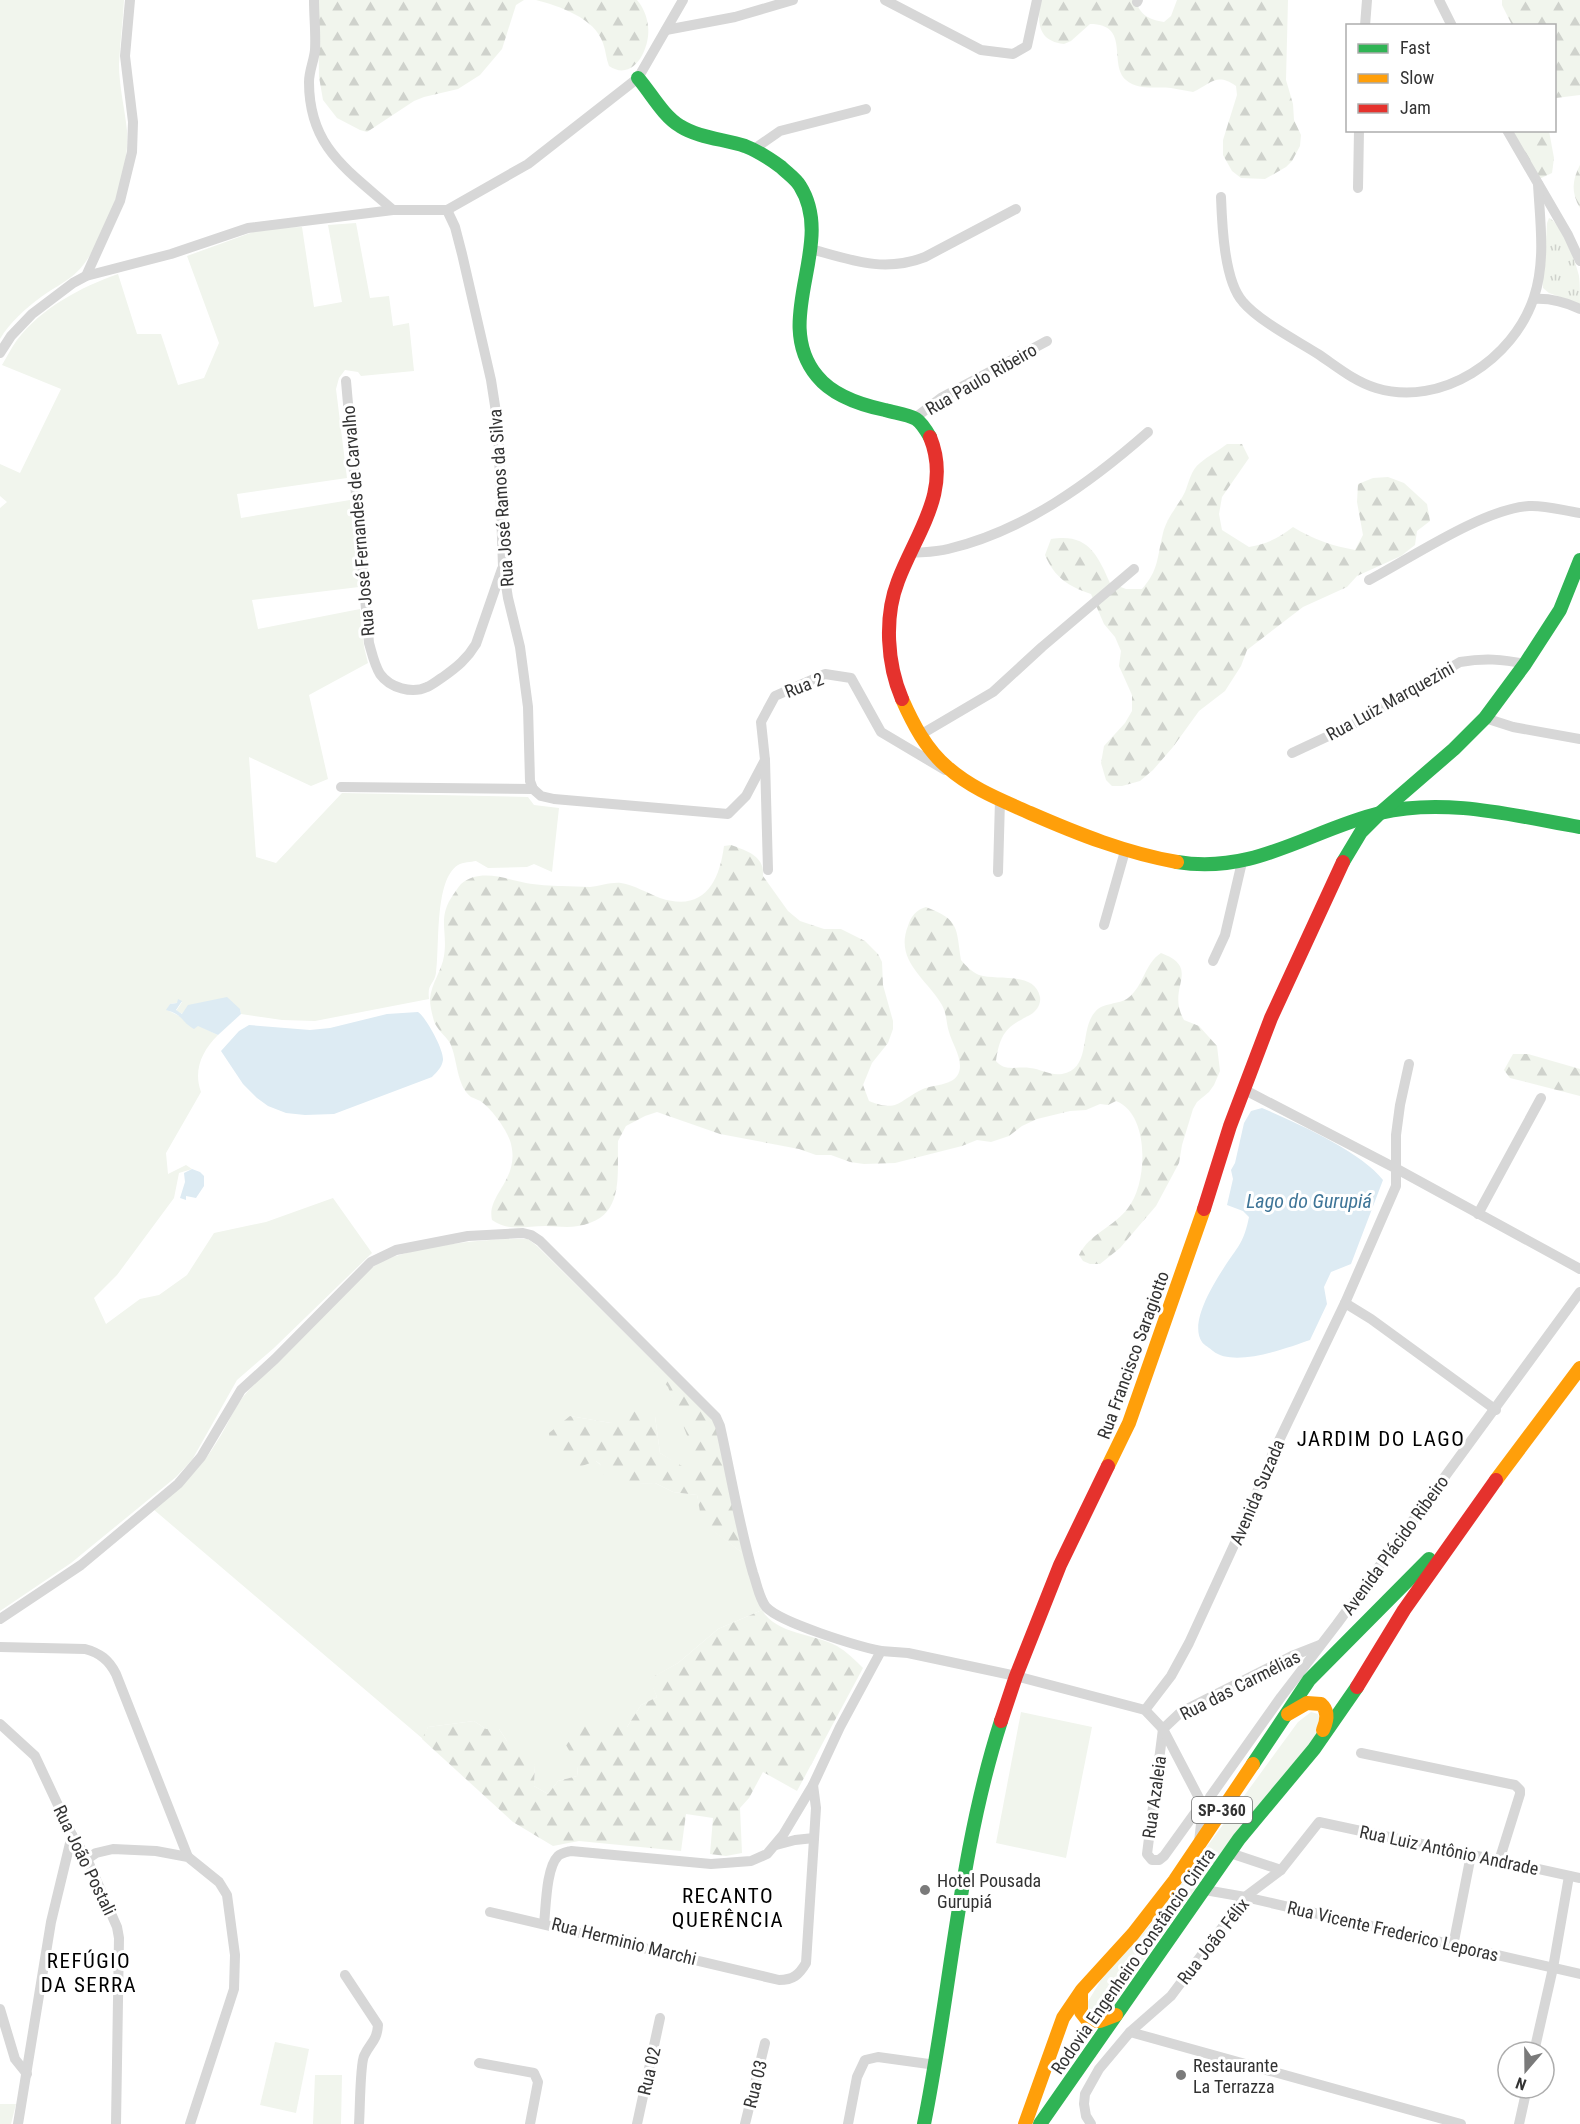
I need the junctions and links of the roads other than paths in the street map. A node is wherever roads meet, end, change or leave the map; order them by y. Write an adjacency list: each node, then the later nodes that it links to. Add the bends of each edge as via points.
1 (130, 0): 25 (street, via 125,56 133,122 132,152 120,201)
2 (314, 0): 21 (street, via 315,52 309,79 317,130 327,148)
3 (683, 0): 11 (street)
4 (793, 0): 11 (street, via 735,17)
5 (885, 0): 6 (street, via 981,50 1013,54 1027,46)
6 (1036, 0)
7 (1367, 0): 9 (street)
8 (1439, 0): 10 (street)
9 (1365, 24)
10 (1451, 24)
11 (666, 30): 12 (street)
12 (638, 78): 16 (street, via 679,126); 22 (street, via 528,164)
13 (866, 109): 16 (street, via 780,131)
14 (1359, 132): 18 (street)
15 (1508, 132): 17 (street)
16 (754, 149): 23 (street, via 799,184 808,204)
17 (1538, 184): 24 (street); 26 (street, via 1541,262)
18 (1358, 188)
19 (1221, 196): 26 (street, via 1226,259 1242,302 1294,339 1376,388 1421,392 1464,379 1505,346)
20 (1016, 209): 23 (street, via 909,263 875,265)
21 (393, 210): 22 (street); 25 (street, via 248,228 171,254)
22 (447, 210): 36 (street, Rua José Ramos da Silva, via 455,227 498,425)
23 (811, 249): 31 (street, via 798,318 806,360 819,378 838,393 865,406)
24 (1580, 261)
25 (86, 276): 29 (street, via 32,314)
26 (1534, 299): 27 (street, via 1546,298)
27 (1580, 309)
28 (1047, 341): 31 (street, Rua Paulo Ribeiro, via 940,398)
29 (0, 354)
30 (346, 381): 36 (street, Rua José Fernandes de Carvalho, via 369,643 381,675 391,684 413,690 426,688 460,665 476,644)
31 (915, 418): 34 (street, via 933,446 936,465 927,518)
32 (1148, 432): 34 (street, via 1105,469 1020,522 947,550)
33 (1580, 513): 38 (street, via 1529,506 1507,511 1480,520)
34 (912, 554): 41 (street, via 897,582 890,638 902,705)
35 (1580, 560): 39 (street, via 1560,610)
36 (503, 566): 47 (street, Rua José Ramos da Silva, via 523,667)
37 (1134, 569): 41 (street, via 993,692)
38 (1369, 580)
39 (1525, 664): 40 (street); 43 (street, Rua Luiz Marquezini, via 1499,658 1460,662 1362,719)
40 (1485, 718): 42 (street); 49 (street)
41 (920, 735): 45 (street)
42 (1580, 739)
43 (1292, 753)
44 (765, 760): 45 (street, Rua 2, via 761,722 775,696 825,674 851,678 881,732); 47 (street, via 746,796 728,814 554,799); 53 (street, Rua 2)
45 (966, 783): 48 (street)
46 (341, 787): 47 (street)
47 (533, 789)
48 (1000, 800): 51 (street); 54 (street)
49 (1380, 813): 50 (street, via 1406,808 1462,810); 52 (street); 58 (street, Rua Francisco Saragiotto, via 1361,832 1336,875 1271,1018)
50 (1580, 827)
51 (1125, 851): 52 (street, via 1190,864); 55 (street)
52 (1242, 862): 56 (street, via 1225,935)
53 (768, 870)
54 (998, 872)
55 (1104, 925)
56 (1213, 961)
57 (1409, 1064): 60 (street, Avenida Suzada, via 1396,1135)
58 (1245, 1090): 60 (street); 72 (street, Rua Francisco Saragiotto, via 1129,1423 1060,1565)
59 (1541, 1098): 61 (street)
60 (1396, 1169): 61 (street); 64 (street, Avenida Suzada, via 1396,1186)
61 (1478, 1214): 62 (street)
62 (1580, 1269)
63 (1580, 1292): 66 (street, Avenida Plácido Ribeiro)
64 (1345, 1303): 66 (street); 73 (street, Avenida Suzada, via 1189,1643 1171,1676)
65 (1580, 1368): 67 (street, Rodovia Engenheiro Constâncio Cintra / SP-360)
66 (1496, 1410): 69 (street, Avenida Plácido Ribeiro)
67 (1463, 1525): 74 (street, Rodovia Engenheiro Constâncio Cintra / SP-360, via 1399,1592 1333,1652); 77 (street, Rodovia Engenheiro Constâncio Cintra / SP-360)
68 (0, 1619): 71 (street, via 81,1564 178,1484 201,1457 241,1389 371,1262 396,1250 468,1236 522,1233 540,1241 716,1417 745,1546 767,1608 840,1640)
69 (1320, 1645): 76 (street, Rua das Carmélias, via 1181,1712); 81 (street, Avenida Plácido Ribeiro)
70 (0, 1647): 90 (street, via 85,1649 106,1659 116,1674)
71 (881, 1650): 72 (street); 80 (street, Rua Herminio Marchi)
72 (1016, 1676): 73 (street); 111 (street, Rua Francisco Saragiotto, via 994,1744 968,1857)
73 (1145, 1710): 76 (street)
74 (1284, 1716): 77 (street, via 1311,1702 1324,1707 1328,1721); 79 (street, Rodovia Engenheiro Constâncio Cintra / SP-360)
75 (1, 1728): 84 (street, Rua João Postali, via 35,1756)
76 (1163, 1729): 82 (street); 82 (street, Rua Azaleia, via 1147,1854 1152,1860 1164,1856)
77 (1314, 1749): 88 (street, Rodovia Engenheiro Constâncio Cintra / SP-360)
78 (1360, 1753): 92 (street, via 1515,1785 1520,1794)
79 (1242, 1780): 81 (street); 87 (street, Rodovia Engenheiro Constâncio Cintra / SP-360)
80 (813, 1785): 85 (street, Rua Herminio Marchi); 86 (street, Rua Herminio Marchi)
81 (1210, 1797): 82 (street)
82 (1199, 1802): 87 (street)
83 (1319, 1822): 89 (street, Rua Luiz Antônio Andrade); 93 (street, Rua João Félix)
84 (72, 1836): 91 (street, Rua João Postali); 112 (street, via 51,1922)
85 (814, 1838): 86 (street); 98 (street, Rua Herminio Marchi, via 806,1963 800,1974 790,1980)
86 (776, 1845): 98 (street, Rua Herminio Marchi, via 767,1854 733,1864 572,1851 559,1855 550,1873)
87 (1198, 1848): 103 (street, Rodovia Engenheiro Constâncio Cintra / SP-360, via 1133,1934)
88 (1230, 1853): 93 (street); 95 (street, Rodovia Engenheiro Constâncio Cintra / SP-360)
89 (1471, 1856): 92 (street, Rua Luiz Antônio Andrade); 99 (street)
90 (188, 1857): 91 (street, via 113,1849); 116 (street, via 219,1882 227,1895 235,1955 234,1989)
91 (87, 1859): 115 (street, Rua João Postali, via 119,1938)
92 (1499, 1861): 94 (street, Rua Luiz Antônio Andrade)
93 (1281, 1870): 96 (street, Rua João Félix)
94 (1574, 1877): 100 (street)
95 (1205, 1890): 96 (street, Rua Vicente Frederico Leporas); 105 (street, Rodovia Engenheiro Constâncio Cintra / SP-360)
96 (1245, 1897): 99 (street, Rua Vicente Frederico Leporas); 107 (street, Rua João Félix, via 1171,1996)
97 (490, 1912): 98 (street)
98 (544, 1924)
99 (1453, 1946): 100 (street, Rua Vicente Frederico Leporas)
100 (1553, 1968): 101 (street, Rua Vicente Frederico Leporas); 108 (street)
101 (1580, 1974)
102 (345, 1975): 117 (street, via 378,2025 372,2046 364,2056)
103 (1082, 1990): 105 (street, via 1079,2008 1087,2020 1103,2022); 123 (street, Rodovia Engenheiro Constâncio Cintra / SP-360, via 1064,2018)
104 (0, 2009): 112 (street, via 15,2059)
105 (1116, 2015): 124 (street, Rodovia Engenheiro Constâncio Cintra / SP-360)
106 (660, 2018): 119 (street, Rua 02)
107 (1130, 2032): 125 (street, Rua João Félix, via 1099,2069 1085,2094 1083,2104); 126 (street)
108 (1537, 2040)
109 (765, 2043): 120 (street, Rua 03)
110 (479, 2063): 118 (street, via 534,2073 538,2082)
111 (936, 2065): 121 (street, via 878,2057 865,2060 857,2076); 122 (street, Rua Francisco Saragiotto)
112 (27, 2074): 114 (street)
113 (1524, 2100): 127 (street)
114 (18, 2124)
115 (116, 2124)
116 (190, 2124)
117 (359, 2124)
118 (530, 2124)
119 (637, 2124)
120 (745, 2124)
121 (848, 2124)
122 (924, 2124)
123 (1025, 2124)
124 (1041, 2124)
125 (1091, 2124)
126 (1461, 2124)
127 (1519, 2124)

